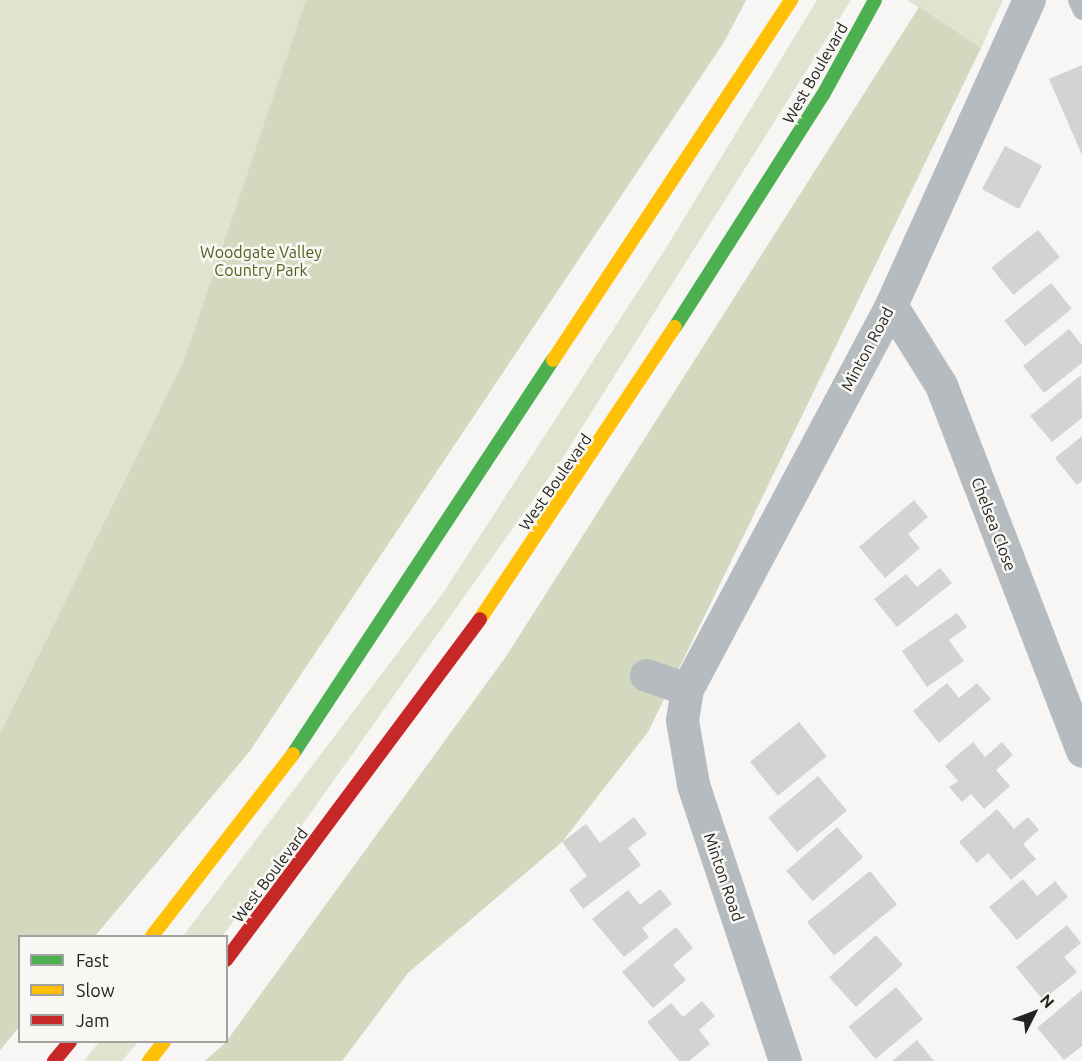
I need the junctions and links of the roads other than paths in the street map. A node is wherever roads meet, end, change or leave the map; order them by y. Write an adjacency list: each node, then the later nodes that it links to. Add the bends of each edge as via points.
1 (791, 0): 10 (main road, via 292,756)
2 (875, 0): 11 (main road, West Boulevard, via 823,95 599,447 471,632)
3 (1029, 0): 6 (street, Minton Road)
4 (1077, 0): 5 (lane)
5 (1082, 11)
6 (891, 305): 8 (street, Minton Road); 9 (street, Chelsea Close, via 941,385)
7 (646, 675): 8 (street)
8 (687, 689): 16 (street, Minton Road, via 682,720 693,784)
9 (1082, 751)
10 (153, 935)
11 (228, 957)
12 (68, 1043): 14 (main road)
13 (162, 1043): 15 (main road)
14 (54, 1061)
15 (149, 1061)
16 (785, 1061)

